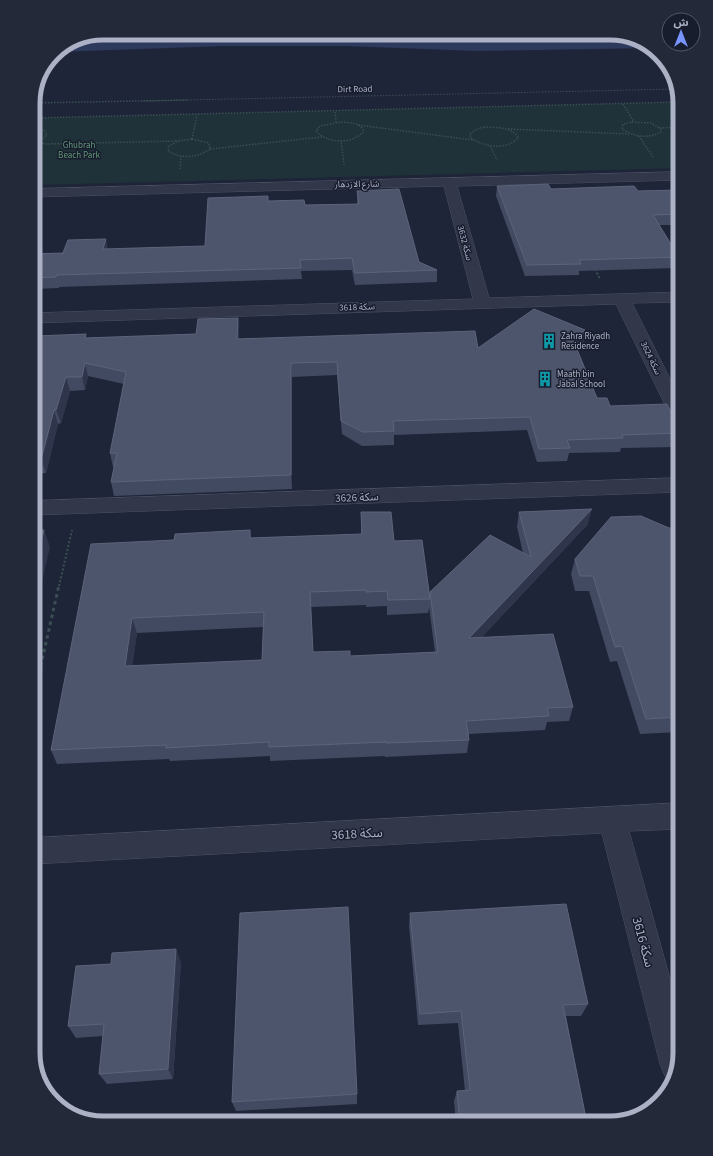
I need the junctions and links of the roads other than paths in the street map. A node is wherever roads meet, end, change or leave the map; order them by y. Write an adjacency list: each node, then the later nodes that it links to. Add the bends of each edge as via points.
1 (673, 176): 2 (street, شارع الازدهار)
2 (449, 182): 3 (street, شارع الازدهار); 6 (street, سكة 3632)
3 (40, 193)
4 (673, 297): 5 (street, سكة 3618)
5 (616, 299): 6 (street, سكة 3618); 8 (street, سكة 3624)
6 (482, 303): 7 (street, سكة 3618)
7 (40, 318)
8 (673, 404)
9 (673, 485): 10 (street, سكة 3626)
10 (40, 508)
11 (673, 816): 12 (street, سكة 3618)
12 (612, 820): 13 (street, سكة 3618); 14 (street, سكة 3616)
13 (40, 851)
14 (673, 1049)

